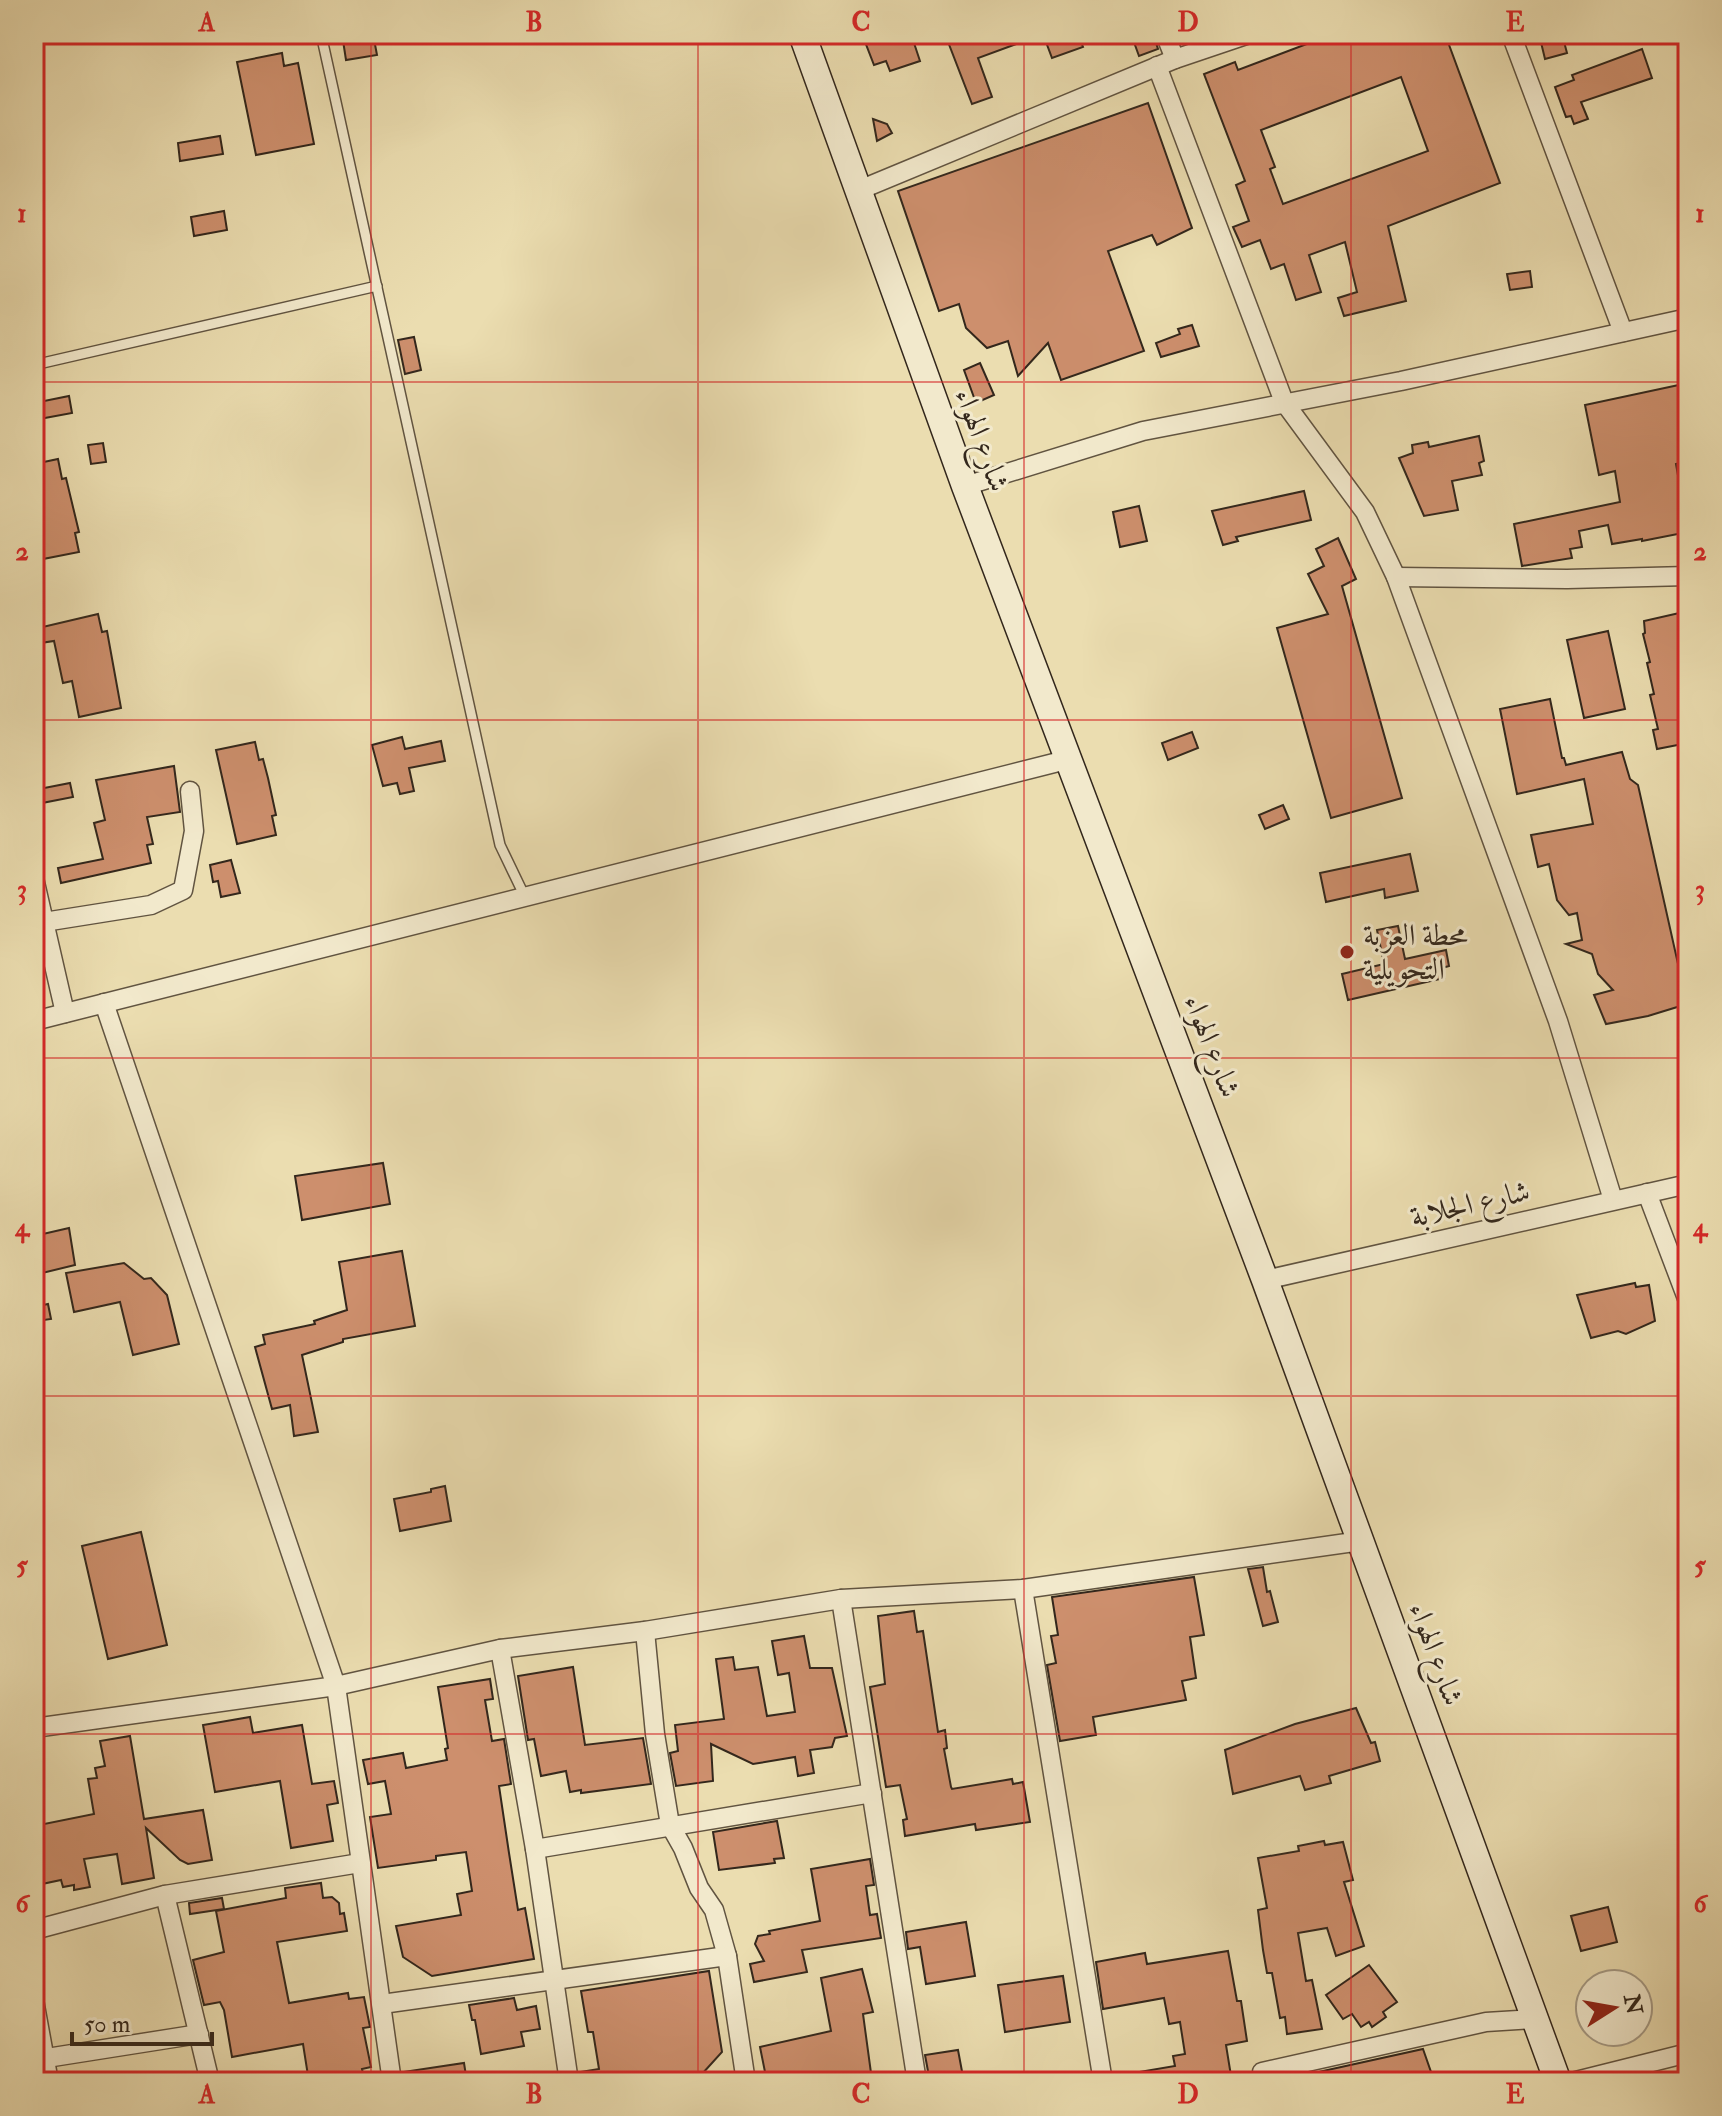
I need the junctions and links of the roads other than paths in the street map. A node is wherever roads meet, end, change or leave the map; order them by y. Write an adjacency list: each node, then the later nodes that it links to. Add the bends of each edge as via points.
1 (321, 34): 8 (lane)
2 (802, 34): 7 (street, شارع الهواء)
3 (1165, 34): 6 (street)
4 (1249, 34): 6 (street)
5 (1511, 34): 10 (street)
6 (1166, 63): 7 (street); 12 (street)
7 (857, 191): 13 (street, شارع الهواء)
8 (377, 286): 11 (lane); 19 (lane, via 500,845)
9 (1688, 318): 10 (street)
10 (1623, 332): 12 (street)
11 (34, 365)
12 (1284, 402): 13 (street, via 1143,431); 15 (street, via 1365,512)
13 (965, 486): 16 (street, شارع الهواء)
14 (1688, 576): 15 (street)
15 (1396, 577): 26 (street, via 1558,1021)
16 (1070, 759): 19 (street); 27 (street, شارع الهواء)
17 (190, 791): 20 (street, via 194,831 183,890 151,905)
18 (34, 878): 20 (street)
19 (525, 897): 21 (street)
20 (44, 922): 22 (street)
21 (104, 1003): 22 (street); 34 (street)
22 (65, 1013): 23 (street)
23 (34, 1021)
24 (1688, 1184): 25 (street, شارع الجلابة)
25 (1647, 1193): 26 (street, شارع الجلابة); 28 (street)
26 (1613, 1200): 27 (street, شارع الجلابة)
27 (1265, 1280): 29 (street, شارع الهواء)
28 (1688, 1301)
29 (1361, 1541): 30 (street); 46 (street, شارع الهواء)
30 (1023, 1589): 31 (street); 56 (street)
31 (841, 1599): 32 (street); 36 (street)
32 (645, 1631): 33 (street); 37 (street)
33 (500, 1649): 34 (street); 38 (street)
34 (336, 1686): 35 (street); 39 (street)
35 (34, 1728)
36 (872, 1793): 37 (street); 55 (street)
37 (670, 1825): 38 (street); 42 (street, via 714,1910)
38 (535, 1849): 43 (street)
39 (360, 1863): 40 (street); 45 (street)
40 (165, 1895): 41 (street); 47 (street)
41 (34, 1930)
42 (727, 1956): 43 (street); 54 (street)
43 (553, 1980): 45 (street); 53 (street)
44 (34, 2000): 49 (street)
45 (382, 2004): 52 (street)
46 (1535, 2019): 57 (street, via 1486,2022 1262,2072); 58 (street, شارع الهواء)
47 (199, 2034): 49 (street); 51 (street)
48 (1688, 2053): 59 (street)
49 (40, 2059): 50 (street)
50 (49, 2082)
51 (210, 2082)
52 (392, 2082)
53 (569, 2082)
54 (746, 2082)
55 (917, 2082)
56 (1103, 2082)
57 (1264, 2082)
58 (1558, 2082)
59 (1572, 2082)

